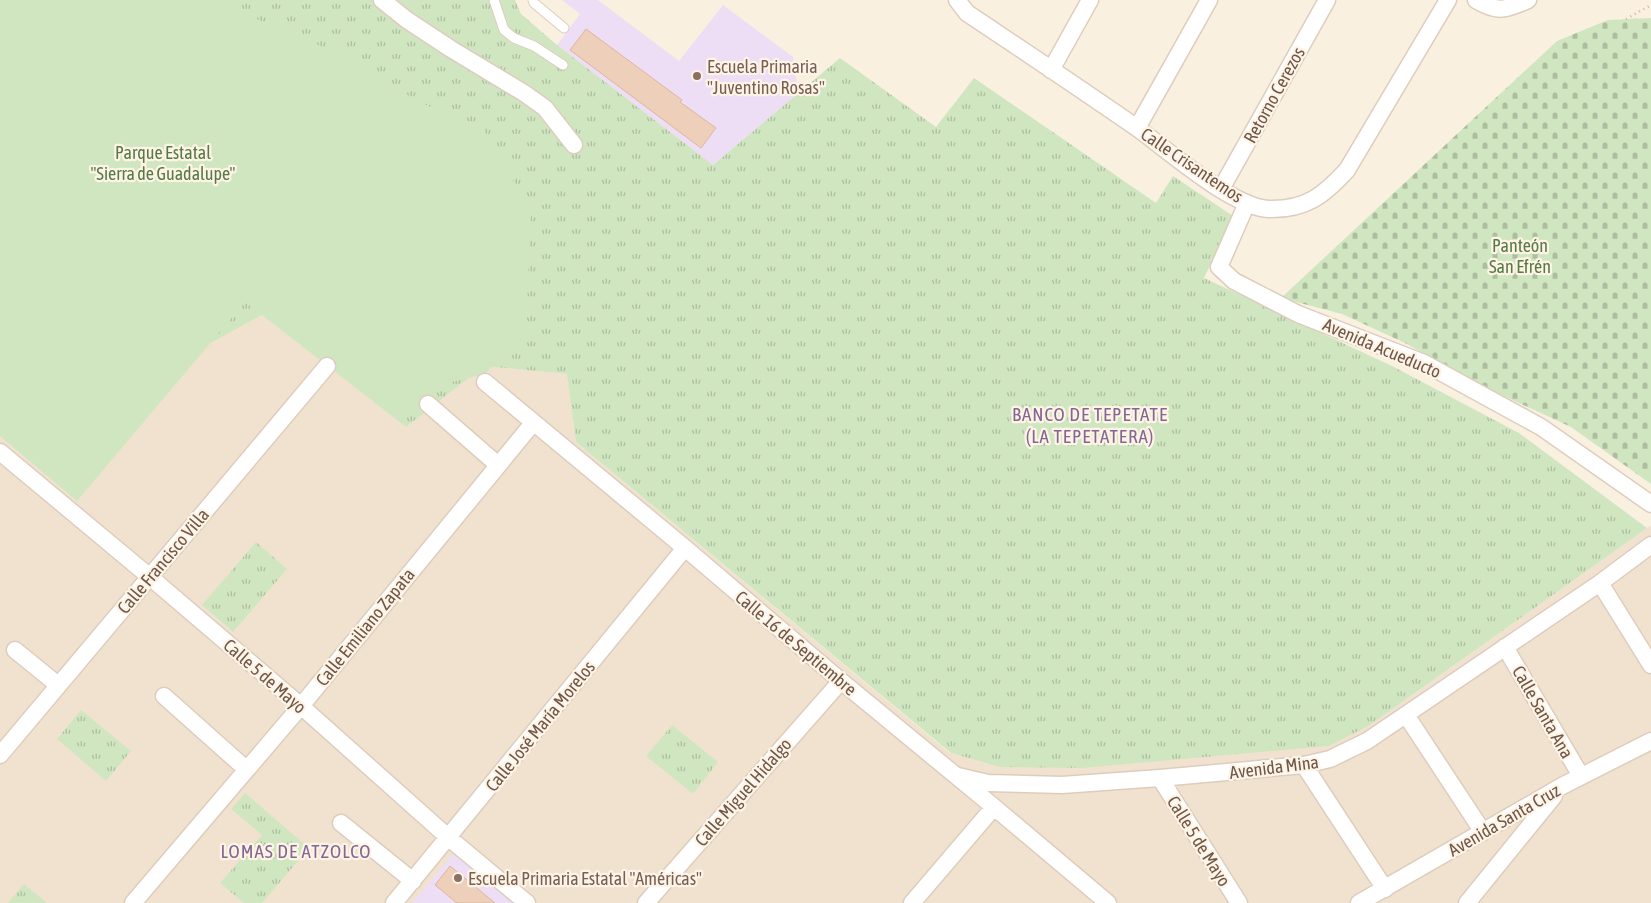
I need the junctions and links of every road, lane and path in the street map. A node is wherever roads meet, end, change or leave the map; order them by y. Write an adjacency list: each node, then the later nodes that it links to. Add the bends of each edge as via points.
1 (382, 0): 17 (street, via 407,20 545,108)
2 (494, 0): 14 (lane, via 504,30)
3 (533, 0): 13 (lane)
4 (958, 0): 15 (street, Calle Crisantemos, via 967,13)
5 (1090, 0): 15 (street)
6 (1209, 0): 16 (street)
7 (1327, 0): 18 (street, Retorno Cerezos)
8 (1448, 0): 19 (street, Calle Crisantemos, via 1347,170 1331,187 1316,199 1289,208 1267,209)
9 (1476, 0): 10 (street, via 1497,10 1509,9)
10 (1528, 0)
11 (1651, 5): 12 (path)
12 (1626, 19)
13 (564, 28)
14 (563, 65)
15 (1051, 70): 16 (street, Calle Crisantemos)
16 (1137, 128): 18 (street, Calle Crisantemos)
17 (574, 145)
18 (1220, 189): 19 (street, Calle Crisantemos)
19 (1247, 203): 26 (street, Avenida Acueducto, via 1219,267 1234,281 1298,314 1424,363 1541,427)
20 (327, 366): 29 (street, Calle Francisco Villa)
21 (485, 382): 23 (street, Calle 16 de Septiembre)
22 (428, 404): 25 (street)
23 (533, 423): 25 (street, Calle Emiliano Zapata); 28 (street, Calle 16 de Septiembre)
24 (0, 452): 29 (street, Calle 5 de Mayo)
25 (498, 465): 37 (street, Calle Emiliano Zapata)
26 (1651, 504)
27 (1651, 546): 30 (street, Avenida Mina)
28 (685, 548): 34 (street, Calle 16 de Septiembre); 50 (street, Calle José María Morelos)
29 (150, 577): 35 (street, Calle Francisco Villa); 37 (street, Calle 5 de Mayo)
30 (1600, 582): 31 (street, Avenida Mina); 33 (street)
31 (1505, 647): 38 (street, Avenida Mina); 44 (street, Calle Santa Ana)
32 (14, 650): 35 (street)
33 (1651, 665)
34 (841, 681): 43 (street, Calle 16 de Septiembre); 56 (street, Calle Miguel Hidalgo)
35 (58, 685): 40 (street, Calle Francisco Villa)
36 (164, 696): 42 (street)
37 (300, 706): 42 (street, Calle Emiliano Zapata); 50 (street, Calle 5 de Mayo)
38 (1406, 715): 41 (street, Avenida Mina, via 1367,741 1330,760); 49 (street)
39 (1651, 741): 44 (street, Avenida Santa Cruz)
40 (0, 755)
41 (1304, 766): 45 (street, Avenida Mina); 52 (street)
42 (246, 769): 53 (street, Calle Emiliano Zapata)
43 (953, 774): 45 (street, Avenida Mina, via 988,783 1062,785); 47 (street, Calle 16 de Septiembre)
44 (1581, 776): 46 (street, Avenida Santa Cruz)
45 (1160, 778): 59 (street, Calle 5 de Mayo)
46 (1562, 786): 49 (street, Avenida Santa Cruz); 61 (street)
47 (994, 807): 57 (street); 58 (street, Calle 16 de Septiembre)
48 (341, 823): 51 (street)
49 (1483, 832): 52 (street, Avenida Santa Cruz)
50 (449, 838): 51 (street, Calle José María Morelos); 55 (street, Calle 5 de Mayo)
51 (413, 881): 54 (street, Calle José María Morelos)
52 (1385, 888): 60 (street, Avenida Santa Cruz)
53 (133, 903)
54 (394, 903)
55 (527, 903)
56 (646, 903)
57 (912, 903)
58 (1108, 903)
59 (1238, 903)
60 (1359, 903)
61 (1467, 903)

